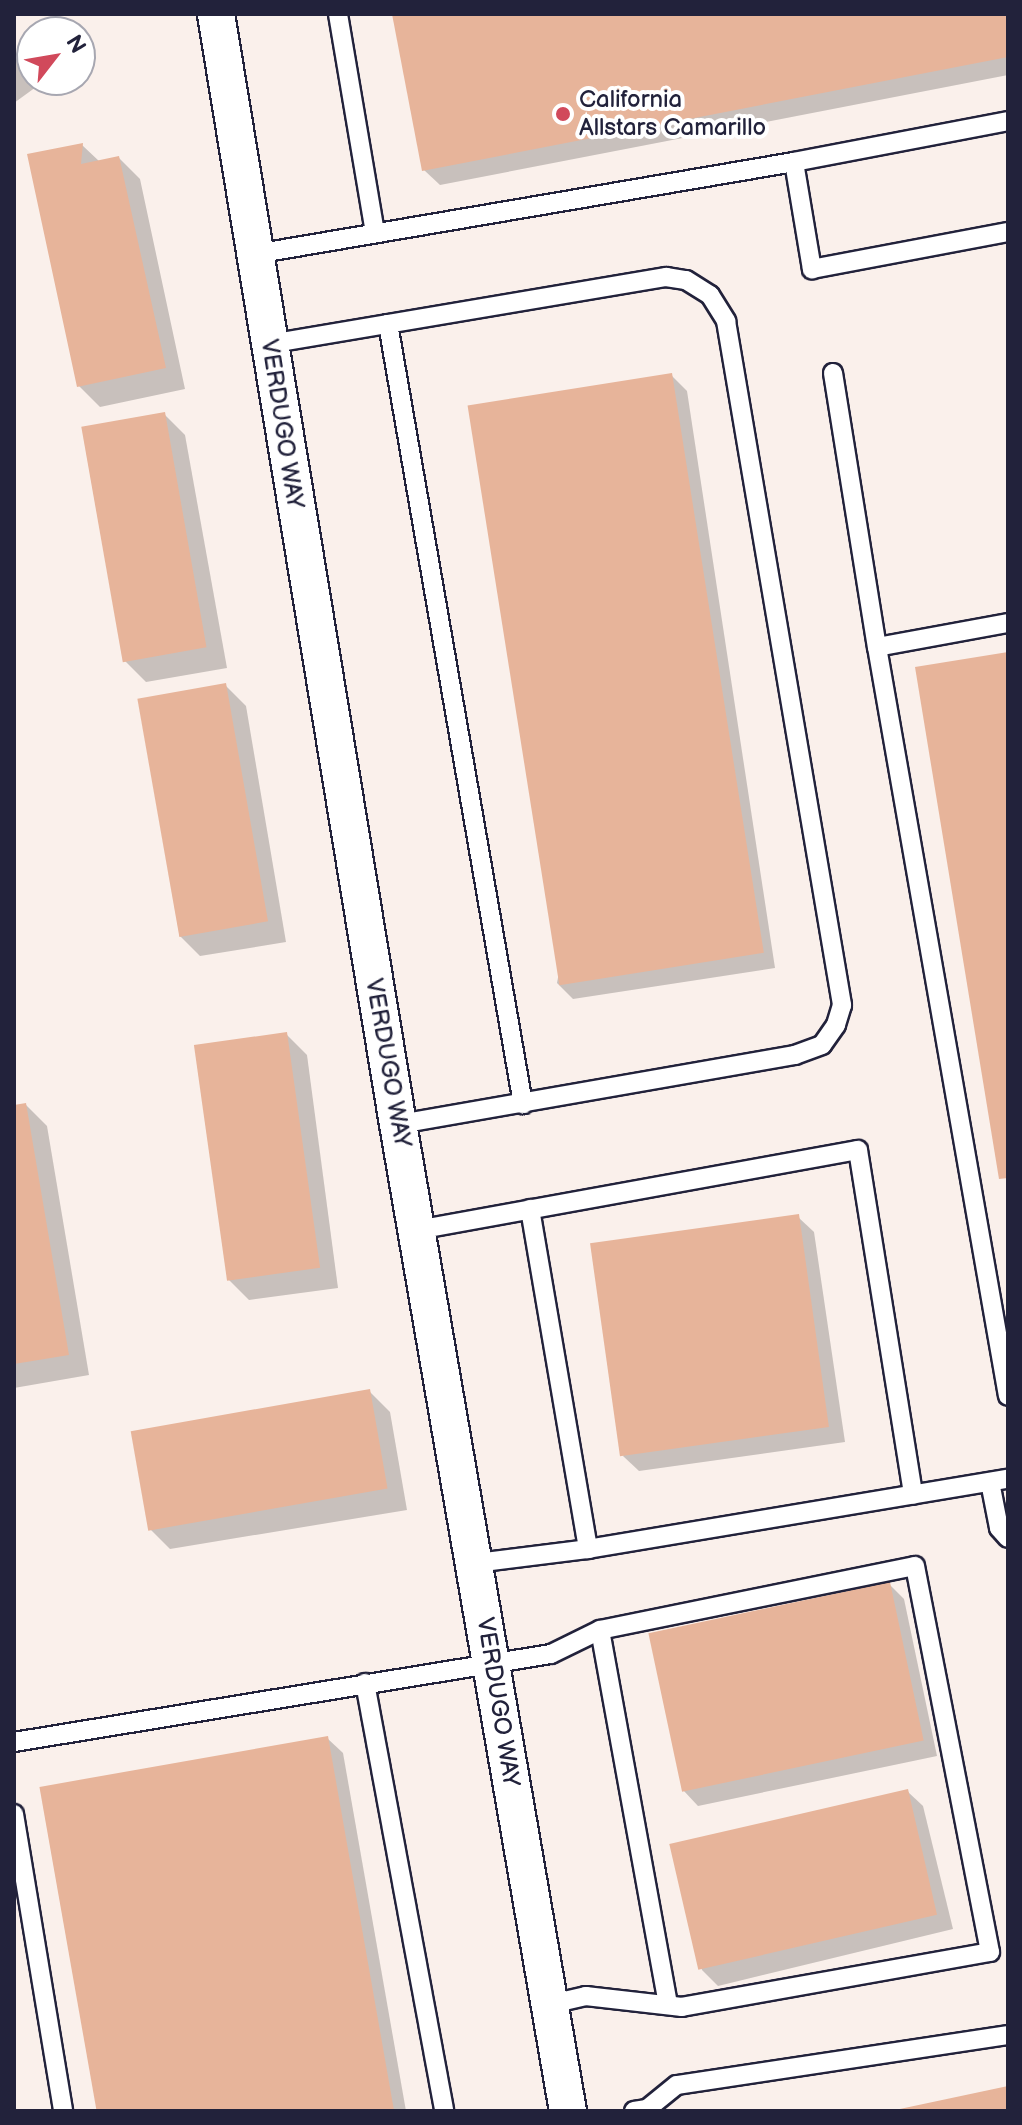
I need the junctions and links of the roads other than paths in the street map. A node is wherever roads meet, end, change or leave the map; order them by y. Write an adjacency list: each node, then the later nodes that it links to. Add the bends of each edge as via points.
1 (216, 14): 7 (street, VERDUGO WAY)
2 (338, 14): 6 (lane)
3 (1008, 121): 4 (lane)
4 (794, 162): 5 (lane, via 812,269); 6 (lane)
5 (1008, 232)
6 (375, 233): 7 (lane)
7 (255, 254): 9 (street, VERDUGO WAY)
8 (388, 324): 9 (lane); 13 (lane); 13 (lane, via 666,277 686,280 710,295 726,321 842,1005 822,1045 795,1055)
9 (269, 344): 14 (street, VERDUGO WAY)
10 (833, 373): 12 (lane)
11 (1008, 623): 12 (lane)
12 (877, 647): 17 (lane)
13 (523, 1104): 14 (lane)
14 (398, 1124): 16 (street, VERDUGO WAY)
15 (530, 1209): 16 (lane); 19 (lane, via 858,1150); 21 (lane)
16 (417, 1230): 22 (street, VERDUGO WAY)
17 (1008, 1396)
18 (999, 1481): 19 (lane); 20 (lane, via 999,1528)
19 (913, 1495): 21 (lane)
20 (1008, 1538)
21 (588, 1549): 22 (lane)
22 (476, 1563): 24 (street, VERDUGO WAY)
23 (600, 1630): 24 (lane, via 551,1654); 29 (lane); 29 (lane, via 915,1566 990,1952 682,2007)
24 (491, 1666): 25 (lane); 28 (street, VERDUGO WAY)
25 (365, 1683): 26 (lane); 32 (lane)
26 (14, 1742)
27 (14, 1814): 31 (lane)
28 (548, 2005): 29 (lane, via 586,1996); 33 (street, VERDUGO WAY)
29 (668, 2005)
30 (1008, 2035): 34 (lane, via 677,2085 647,2109)
31 (63, 2111)
32 (444, 2111)
33 (568, 2111)
34 (634, 2111)

